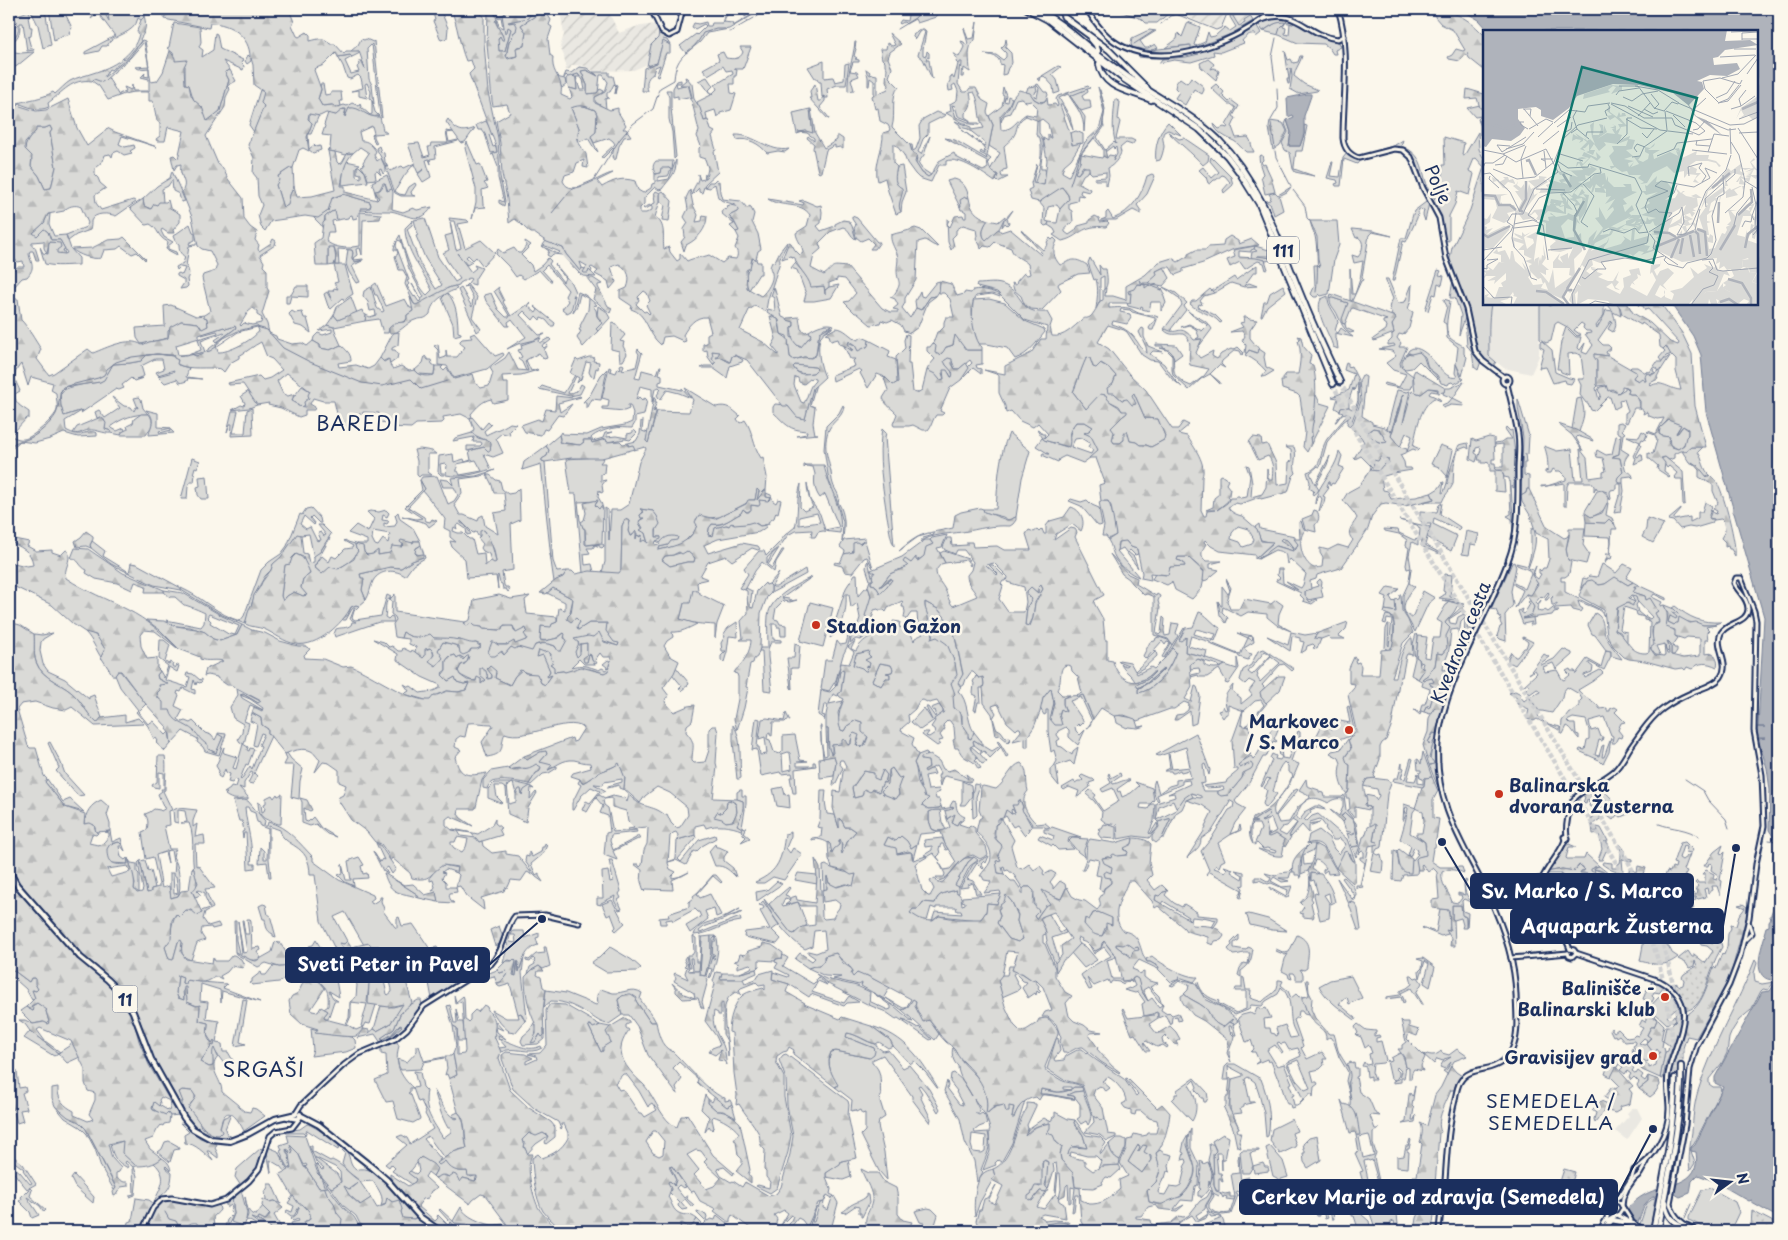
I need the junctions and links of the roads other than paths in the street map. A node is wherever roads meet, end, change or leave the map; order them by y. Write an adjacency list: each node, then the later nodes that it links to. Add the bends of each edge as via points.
1 (651, 9): 2 (street, via 662,32 669,36 677,32)
2 (683, 9)
3 (1027, 9): 16 (highway, 111, via 1048,20 1122,78)
4 (1036, 9): 15 (highway, 111)
5 (1058, 9): 13 (highway, via 1064,20 1094,42); 15 (highway, via 1109,50)
6 (1088, 9): 9 (street, via 1097,25 1111,39 1128,49 1147,54 1175,54 1203,48 1232,37)
7 (1274, 9): 9 (street)
8 (1338, 9): 10 (street)
9 (1257, 22): 11 (street, via 1285,16)
10 (1344, 36): 11 (street); 12 (street)
11 (1334, 39): 12 (street)
12 (1345, 50): 17 (street, Polje, via 1345,149 1359,158 1394,149 1403,150 1411,157 1439,218 1446,258 1466,309 1475,350 1483,361)
13 (1098, 51)
14 (1099, 64): 16 (highway, via 1103,77 1111,85)
15 (1158, 96): 18 (highway, 111, via 1208,130 1231,153 1252,184 1272,222)
16 (1164, 106): 19 (highway, 111, via 1216,144 1250,188)
17 (1504, 377): 24 (street, Kvedrova cesta, via 1510,379 1507,384 1519,444 1515,538 1508,562 1451,692 1441,728 1438,756 1441,791 1450,820 1503,929)
18 (1340, 382)
19 (1333, 384)
20 (9, 871): 27 (main road, 11, via 17,885 80,957 122,994 134,1012 151,1059 193,1129 211,1139 230,1141 281,1116)
21 (579, 923): 27 (street, via 544,914 515,916 492,964 424,1006 395,1039 364,1051 344,1065 303,1103)
22 (1569, 951): 23 (street); 23 (street, via 1572,957); 24 (street); 48 (street, via 1542,884 1537,881 1542,879 1566,838 1574,798 1616,769 1652,719 1664,708 1720,678 1724,671 1720,637 1724,629 1745,617 1748,611 1745,599 1734,583 1735,579 1741,578 1756,621 1754,732 1762,775 1764,817 1748,934 1733,977 1693,1056 1688,1078 1684,1131 1670,1203 1675,1215)
23 (1576, 953): 28 (street, via 1660,981 1671,988 1681,1002 1682,1027 1668,1079 1668,1121 1661,1140)
24 (1511, 958): 40 (street, Kvedrova cesta, via 1516,986 1516,1040 1513,1050 1503,1061 1494,1067 1472,1072 1460,1082 1448,1132)
25 (1681, 1066): 31 (highway, via 1678,1124)
26 (1675, 1078): 31 (highway)
27 (298, 1115): 38 (street, via 288,1130 276,1131 270,1136 259,1169 226,1200 210,1205 172,1198 162,1200 153,1208); 39 (main road, 11, via 312,1121 387,1180 413,1210)
28 (1639, 1170): 29 (street); 30 (street)
29 (1633, 1173): 30 (street); 33 (street)
30 (1638, 1176): 34 (street, via 1627,1190)
31 (1665, 1181): 32 (highway)
32 (1663, 1197): 43 (highway); 44 (highway); 47 (highway, via 1670,1218)
33 (1615, 1201): 34 (street); 35 (street, via 1609,1204)
34 (1622, 1206): 36 (street, via 1621,1213); 37 (street)
35 (1609, 1211): 36 (street); 41 (street)
36 (1615, 1217): 37 (highway); 41 (highway)
37 (1635, 1224): 42 (street)
38 (142, 1231)
39 (440, 1231)
40 (1439, 1231)
41 (1601, 1231)
42 (1647, 1231)
43 (1653, 1231)
44 (1658, 1231)
45 (1665, 1231): 46 (highway, via 1674,1228)
46 (1686, 1231)
47 (1691, 1231)
48 (1697, 1231)

